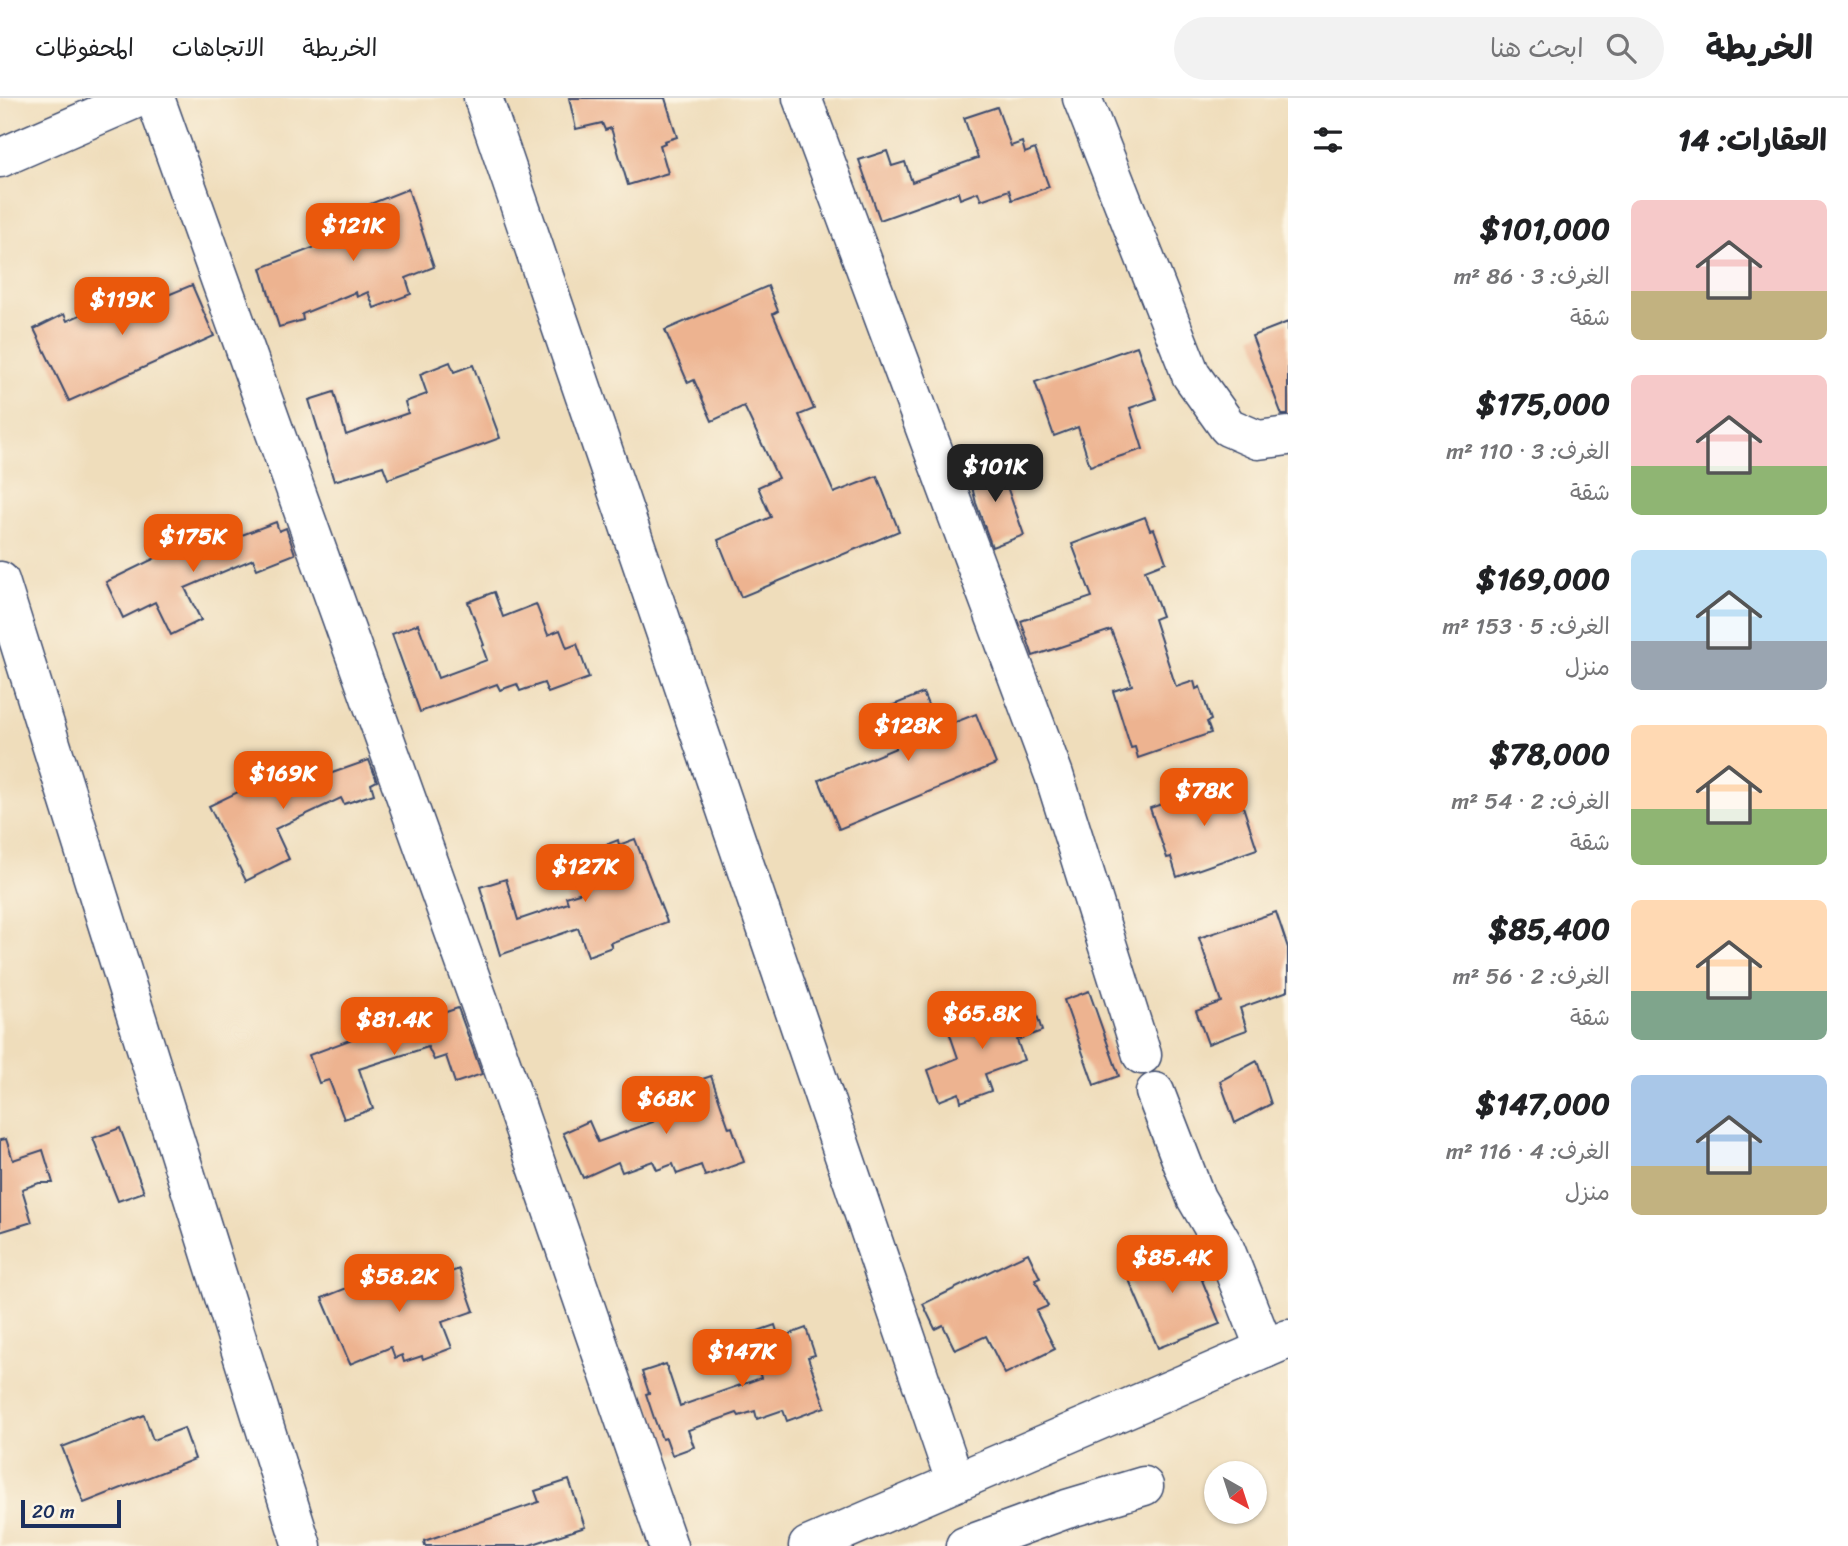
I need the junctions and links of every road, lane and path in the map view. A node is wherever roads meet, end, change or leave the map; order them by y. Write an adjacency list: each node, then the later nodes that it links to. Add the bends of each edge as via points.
1 (138, 98): 6 (street)
2 (155, 98): 15 (street, via 503,1068)
3 (483, 98): 12 (street)
4 (802, 98): 9 (street, via 1054,775)
5 (1082, 98): 7 (street, via 1191,375 1228,428 1258,440)
6 (0, 158)
7 (1288, 436)
8 (0, 581): 14 (street)
9 (1142, 1055)
10 (1155, 1092): 11 (street, via 1196,1198)
11 (1276, 1344): 12 (street)
12 (955, 1481): 16 (street)
13 (1144, 1486): 17 (street)
14 (302, 1546)
15 (668, 1546)
16 (808, 1546)
17 (965, 1546)

